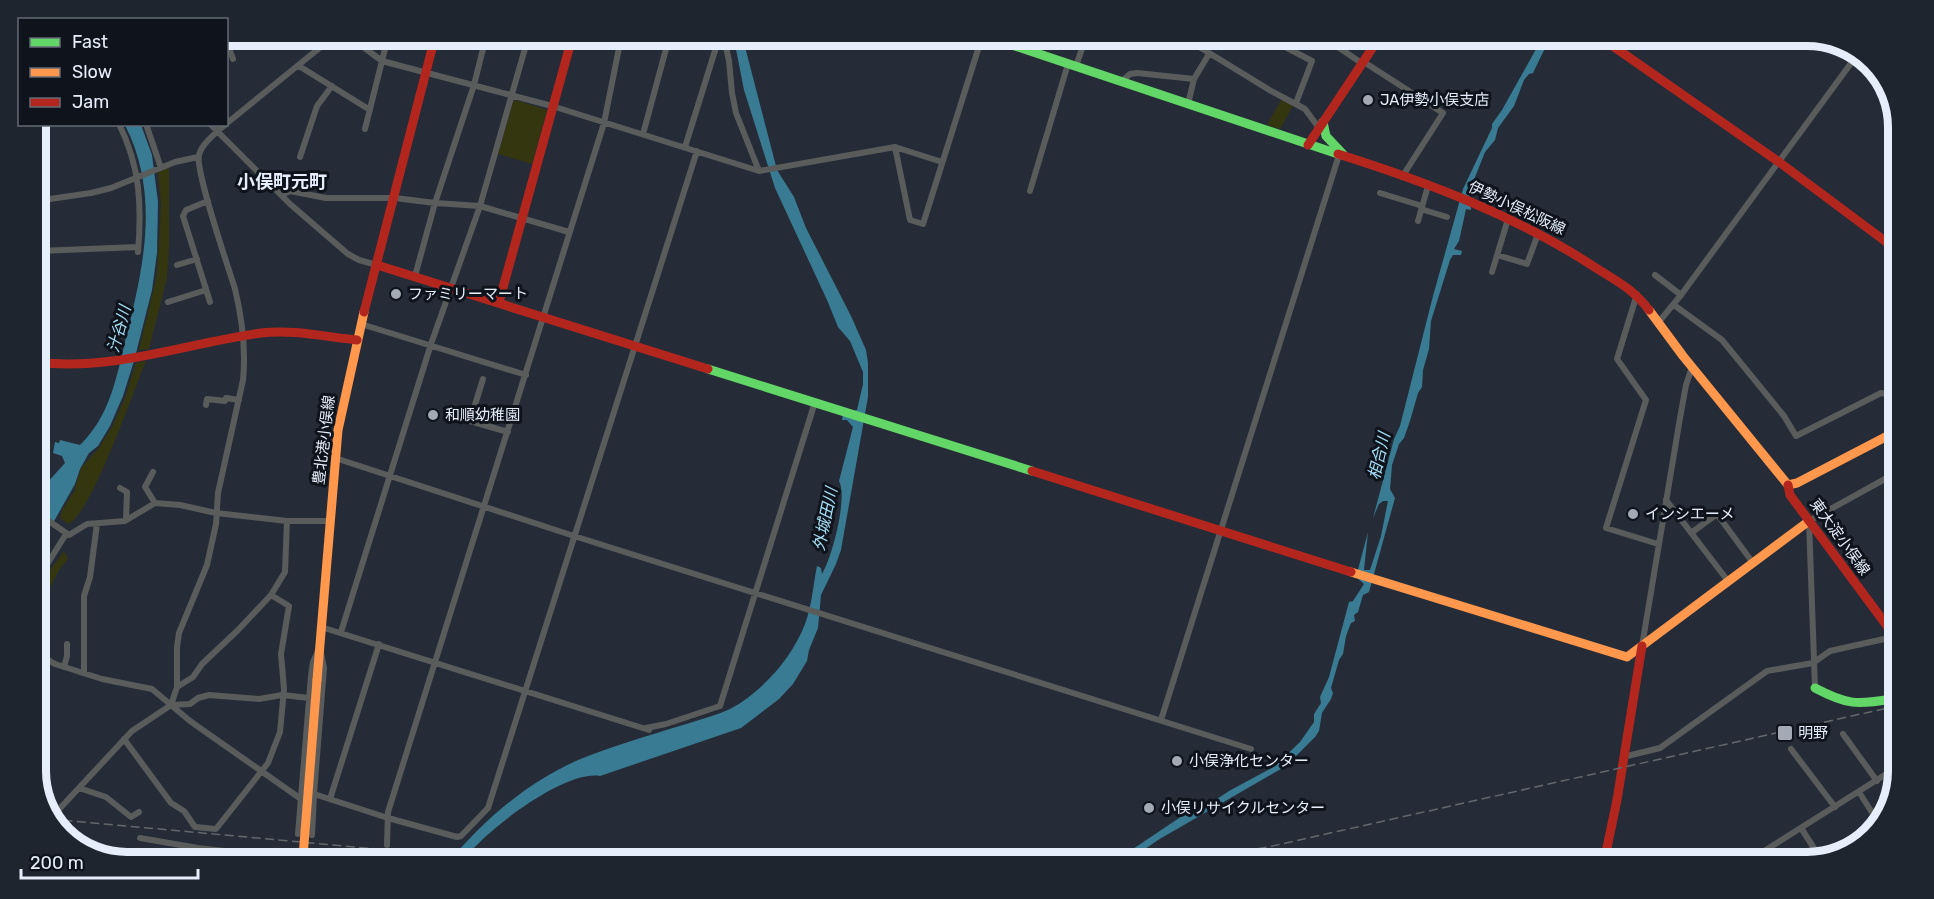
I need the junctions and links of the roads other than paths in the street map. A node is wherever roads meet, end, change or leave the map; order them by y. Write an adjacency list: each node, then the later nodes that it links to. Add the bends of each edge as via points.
1 (229, 47): 24 (street)
2 (314, 47): 22 (street)
3 (320, 47): 22 (street)
4 (363, 47): 25 (street)
5 (386, 47): 25 (street)
6 (432, 47): 30 (street, 豊北港小俣線)
7 (484, 47): 33 (street)
8 (525, 47): 35 (street)
9 (570, 47): 38 (street)
10 (619, 47): 41 (street)
11 (666, 47): 49 (street)
12 (720, 47): 51 (street)
13 (724, 47): 61 (street, via 736,113)
14 (978, 47): 58 (street)
15 (1018, 47): 28 (street, 伊勢小俣松阪線)
16 (1081, 47): 28 (street)
17 (1198, 47): 23 (street)
18 (1285, 47): 36 (street, via 1312,61)
19 (1338, 47): 27 (street)
20 (1373, 47): 27 (street)
21 (1614, 47): 59 (street)
22 (316, 50): 29 (street)
23 (1209, 54): 31 (street); 36 (street)
24 (233, 59)
25 (382, 61): 30 (street); 39 (street)
26 (1853, 61): 59 (street)
27 (1363, 63): 42 (street); 63 (street, via 1443,113)
28 (1072, 65): 32 (street, 伊勢小俣松阪線); 65 (street)
29 (299, 66): 34 (street); 40 (street)
30 (426, 72): 33 (street); 68 (street, 豊北港小俣線)
31 (1194, 80): 32 (street, via 1137,72); 37 (street)
32 (1122, 81): 37 (street, 伊勢小俣松阪線)
33 (474, 85): 35 (street); 71 (street)
34 (332, 86): 39 (street); 56 (street, via 317,106)
35 (512, 95): 38 (street); 72 (street)
36 (1296, 103): 42 (street)
37 (1188, 104): 50 (street, 伊勢小俣松阪線)
38 (552, 106): 41 (street); 74 (street)
39 (370, 110): 47 (street)
40 (228, 122)
41 (604, 123): 49 (street); 78 (street)
42 (1321, 124): 50 (street); 57 (street, via 1327,139)
43 (119, 126): 62 (street)
44 (147, 126): 60 (street)
45 (212, 126): 48 (street)
46 (224, 126): 48 (street)
47 (365, 129)
48 (217, 132): 55 (street); 67 (street)
49 (642, 134): 51 (street)
50 (1308, 145): 54 (street, 伊勢小俣松阪線)
51 (685, 147): 53 (street)
52 (895, 147): 58 (street); 58 (street, via 910,220 923,225); 61 (street)
53 (697, 151): 61 (street); 103 (street)
54 (1339, 155): 57 (street, 伊勢小俣松阪線); 130 (street)
55 (198, 157): 60 (street); 70 (street)
56 (300, 157)
57 (1350, 158): 63 (street, 伊勢小俣松阪線)
58 (942, 162)
59 (1779, 162): 80 (street); 92 (street)
60 (160, 169): 62 (street)
61 (760, 170)
62 (138, 176): 69 (street, via 101,191); 81 (street, via 138,249)
63 (1402, 177): 64 (street, 伊勢小俣松阪線)
64 (1428, 186): 73 (street); 76 (street, 伊勢小俣松阪線)
65 (1030, 191)
66 (1380, 193): 73 (street)
67 (282, 195): 68 (street, via 290,191 326,198); 84 (street, via 348,254)
68 (395, 198): 71 (street); 84 (street, 豊北港小俣線)
69 (47, 199)
70 (208, 201): 83 (street, via 183,212); 100 (street, via 235,291)
71 (435, 203): 72 (street); 88 (street)
72 (480, 206): 74 (street); 89 (street)
73 (1421, 208): 75 (street); 77 (street)
74 (522, 217): 78 (street); 95 (street)
75 (1447, 217)
76 (1508, 219): 79 (street, 伊勢小俣松阪線); 82 (street)
77 (1418, 221)
78 (569, 232): 97 (street)
79 (1538, 234): 82 (street, via 1527,264); 91 (street, 伊勢小俣松阪線)
80 (1887, 243)
81 (47, 251)
82 (1497, 255): 86 (street)
83 (197, 259): 85 (street); 90 (street)
84 (377, 264): 88 (street); 99 (street, 豊北港小俣線)
85 (177, 266)
86 (1492, 272)
87 (1654, 275): 92 (street)
88 (415, 276): 89 (street)
89 (450, 287): 95 (street); 102 (street)
90 (206, 290): 93 (street); 94 (street)
91 (1637, 294): 98 (street, 伊勢小俣松阪線); 134 (street, via 1617,359 1646,400 1606,528)
92 (1681, 295): 96 (street)
93 (168, 302)
94 (210, 302)
95 (499, 302): 97 (street)
96 (1674, 305): 98 (street); 108 (street, via 1722,340 1796,436 1881,393)
97 (543, 316): 103 (street); 106 (street)
98 (1658, 323): 105 (street, 伊勢小俣松阪線)
99 (361, 324): 101 (street, 豊北港小俣線); 102 (street)
100 (243, 336): 101 (street, via 284,333); 104 (street, via 86,366); 109 (street, via 245,361)
101 (357, 340): 114 (street, 豊北港小俣線)
102 (431, 344): 106 (street); 116 (street)
103 (634, 345): 110 (street); 133 (street)
104 (47, 364)
105 (1692, 367): 118 (street, 伊勢小俣松阪線); 120 (street)
106 (526, 375): 112 (street)
107 (483, 380): 112 (street, via 471,421)
108 (1887, 394)
109 (239, 400): 111 (street, via 207,399); 123 (street)
110 (815, 402): 130 (street); 138 (street)
111 (206, 405)
112 (508, 432): 122 (street)
113 (1887, 436): 118 (street)
114 (335, 458): 116 (street); 127 (street, 豊北港小俣線)
115 (153, 472): 121 (street, via 145,487)
116 (389, 476): 122 (street); 142 (street)
117 (1888, 478): 128 (street)
118 (1788, 485): 128 (street, 東大淀小俣線, via 1790,495)
119 (120, 488): 125 (street, via 127,492)
120 (1666, 500): 131 (street); 134 (street)
121 (155, 503): 123 (street); 125 (street)
122 (485, 507): 133 (street); 149 (street)
123 (216, 513): 126 (street); 153 (street, via 207,565 179,633)
124 (47, 520): 132 (street)
125 (126, 520): 129 (street)
126 (287, 521): 127 (street); 139 (street, via 285,572)
127 (330, 521): 140 (street, 豊北港小俣線)
128 (1809, 521): 135 (street); 141 (street, 東大淀小俣線); 150 (street)
129 (97, 524): 132 (street, via 87,524 71,535); 152 (street, via 84,596)
130 (1220, 530): 146 (street, via 1616,655 1627,657); 160 (street)
131 (1691, 533): 135 (street, via 1717,514); 137 (street)
132 (66, 534): 136 (street)
133 (574, 536): 138 (street); 155 (street)
134 (1658, 544): 146 (street)
135 (1752, 563): 137 (street)
136 (47, 564)
137 (1728, 581): 146 (street)
138 (755, 593): 155 (street, via 720,706 648,729); 160 (street)
139 (271, 595): 153 (street, via 193,677); 156 (street, via 289,606 281,654)
140 (321, 627): 142 (street); 147 (street, 豊北港小俣線)
141 (1888, 629)
142 (341, 632): 145 (street)
143 (1888, 637): 150 (street, via 1830,651)
144 (67, 644): 151 (street)
145 (379, 644): 149 (street); 173 (street)
146 (1642, 646): 165 (street)
147 (320, 648): 157 (street, via 313,662); 171 (street, via 324,668); 187 (street, 豊北港小俣線, bridge)
148 (47, 659): 151 (street)
149 (435, 662): 155 (street); 178 (street)
150 (1813, 663): 154 (street); 165 (street, via 1767,671 1660,748)
151 (64, 667): 152 (street)
152 (84, 673): 159 (street, via 152,689)
153 (177, 687): 159 (street)
154 (1815, 688): 158 (street, via 1847,704)
155 (524, 691): 178 (street, via 488,808 461,836)
156 (282, 695): 157 (street); 159 (street, via 259,699 209,695 190,704); 166 (street, via 280,732)
157 (309, 698): 172 (street)
158 (1888, 700)
159 (171, 705): 162 (street, via 139,725); 166 (street)
160 (1161, 720): 163 (street)
161 (1843, 734): 168 (street)
162 (124, 740): 166 (street, via 171,803 184,811 195,827 216,829); 169 (street)
163 (1251, 749)
164 (1791, 749): 174 (street)
165 (1623, 757): 188 (street)
166 (262, 770): 172 (street)
167 (1888, 773): 168 (street)
168 (1876, 781): 170 (street)
169 (80, 788): 175 (street); 176 (street, via 106,797 131,817)
170 (1859, 792): 174 (street); 177 (street)
171 (314, 794): 172 (street); 173 (street); 181 (street)
172 (301, 799): 180 (street)
173 (330, 799): 178 (street)
174 (1835, 807): 179 (street)
175 (57, 812)
176 (139, 812)
177 (1874, 816)
178 (388, 818): 183 (street)
179 (1801, 828): 189 (street); 190 (street)
180 (298, 834)
181 (312, 835)
182 (140, 838): 184 (street)
183 (387, 845)
184 (198, 848): 185 (street); 186 (street)
185 (191, 852)
186 (233, 852)
187 (303, 852)
188 (1606, 852)
189 (1763, 852)
190 (1816, 852)

